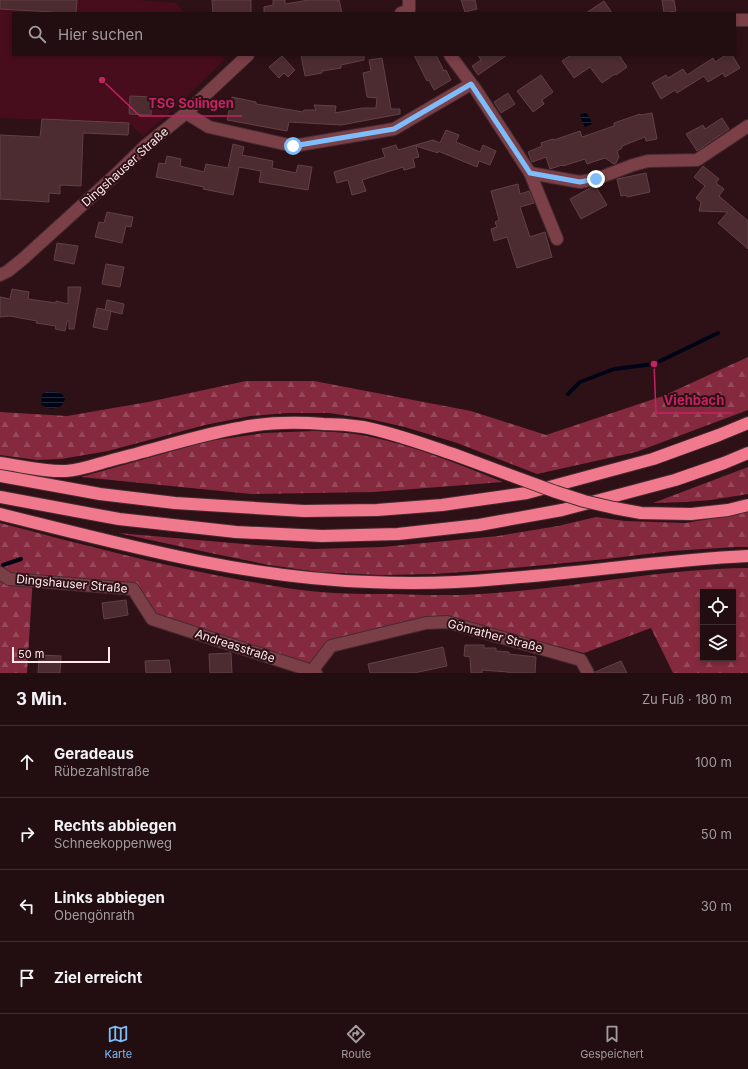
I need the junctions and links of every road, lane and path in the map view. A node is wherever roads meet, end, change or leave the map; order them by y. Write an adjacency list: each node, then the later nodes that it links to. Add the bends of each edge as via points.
1 (736, 20): 2 (street)
2 (748, 20)
3 (247, 56): 6 (street, Dingshauser Straße)
4 (451, 56): 5 (street)
5 (471, 84): 6 (street, via 394,129 293,146 210,127); 8 (street)
6 (186, 113): 10 (street, Dingshauser Straße, via 145,146 24,258)
7 (748, 126): 8 (street, via 697,160 648,161 580,182)
8 (530, 173): 9 (street)
9 (557, 239)
10 (0, 275)
11 (748, 423): 14 (highway, via 653,460 527,493 442,505 377,510 304,511 175,503 100,494)
12 (748, 453): 15 (highway, via 676,480 562,510 479,525 398,534 322,536 236,532 119,519)
13 (0, 463): 16 (highway, bridge, via 48,471 67,470 240,428 270,424 333,424 392,434 556,492 614,508 641,513 691,514)
14 (0, 476)
15 (0, 497)
16 (748, 505)
17 (0, 514): 18 (highway, via 212,564 292,577 333,580 498,580)
18 (748, 556)
19 (0, 573): 20 (street, Dingshauser Straße, via 9,579 133,589)
20 (152, 619): 21 (street, Andreasstraße)
21 (314, 672): 22 (street, Gönrather Straße, via 331,646 426,623 447,622 581,660)
22 (588, 673)

